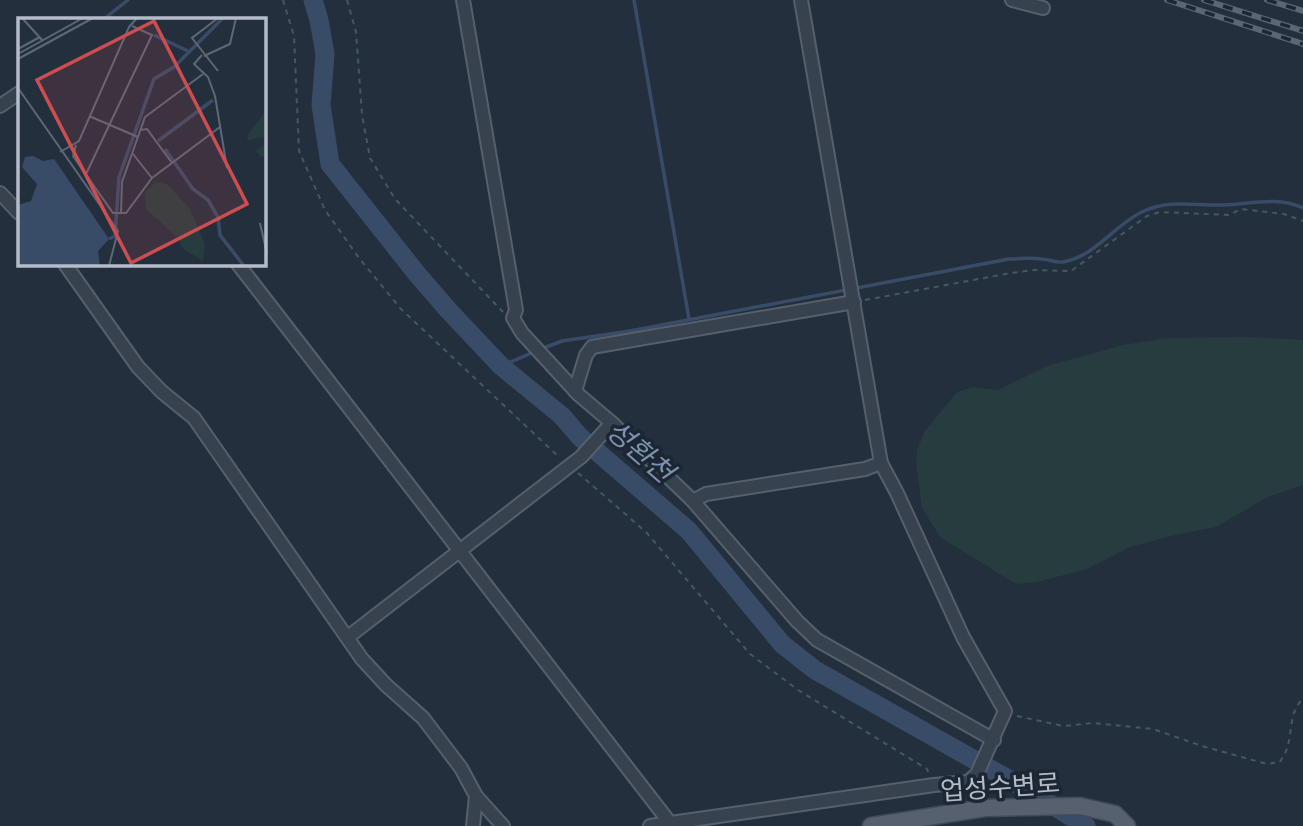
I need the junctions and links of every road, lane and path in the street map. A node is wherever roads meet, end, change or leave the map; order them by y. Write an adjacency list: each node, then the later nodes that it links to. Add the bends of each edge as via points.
1 (283, 0): 19 (path, via 294,36 299,151 325,210 401,309)
2 (347, 0): 15 (path, via 356,32 370,158 395,198)
3 (463, 0): 15 (lane, via 516,310)
4 (801, 0): 14 (lane)
5 (1012, 0): 6 (lane)
6 (1043, 8)
7 (18, 94): 8 (lane)
8 (0, 106)
9 (0, 193): 10 (lane)
10 (18, 212)
11 (1303, 220): 14 (path, via 1241,209 1229,215 1160,212 1147,216 1071,271 1034,270)
12 (66, 266): 22 (lane, via 138,367 194,418)
13 (240, 266): 21 (lane)
14 (853, 299): 16 (lane, via 592,347); 18 (lane)
15 (513, 318): 16 (lane)
16 (575, 391): 17 (lane)
17 (612, 423): 19 (lane); 20 (lane)
18 (881, 463): 20 (lane); 24 (lane, via 962,637)
19 (569, 467): 21 (lane); 26 (path, via 646,531 750,654 798,691 927,769)
20 (693, 500): 25 (lane, via 817,640)
21 (461, 551): 22 (lane); 28 (lane)
22 (348, 637): 27 (lane, via 376,676 423,718)
23 (1303, 699): 24 (path, via 1292,722 1288,748 1280,762 1267,764 1153,729 1092,723 1063,726)
24 (1005, 711): 25 (lane)
25 (994, 740): 26 (lane, via 968,782)
26 (934, 785): 28 (lane)
27 (476, 796): 29 (lane); 30 (lane)
28 (670, 823): 31 (lane)
29 (473, 826)
30 (503, 826)
31 (650, 826)
32 (871, 826): 33 (main road, 업성수변로, via 985,807 1080,806 1115,814)
33 (1127, 826)

